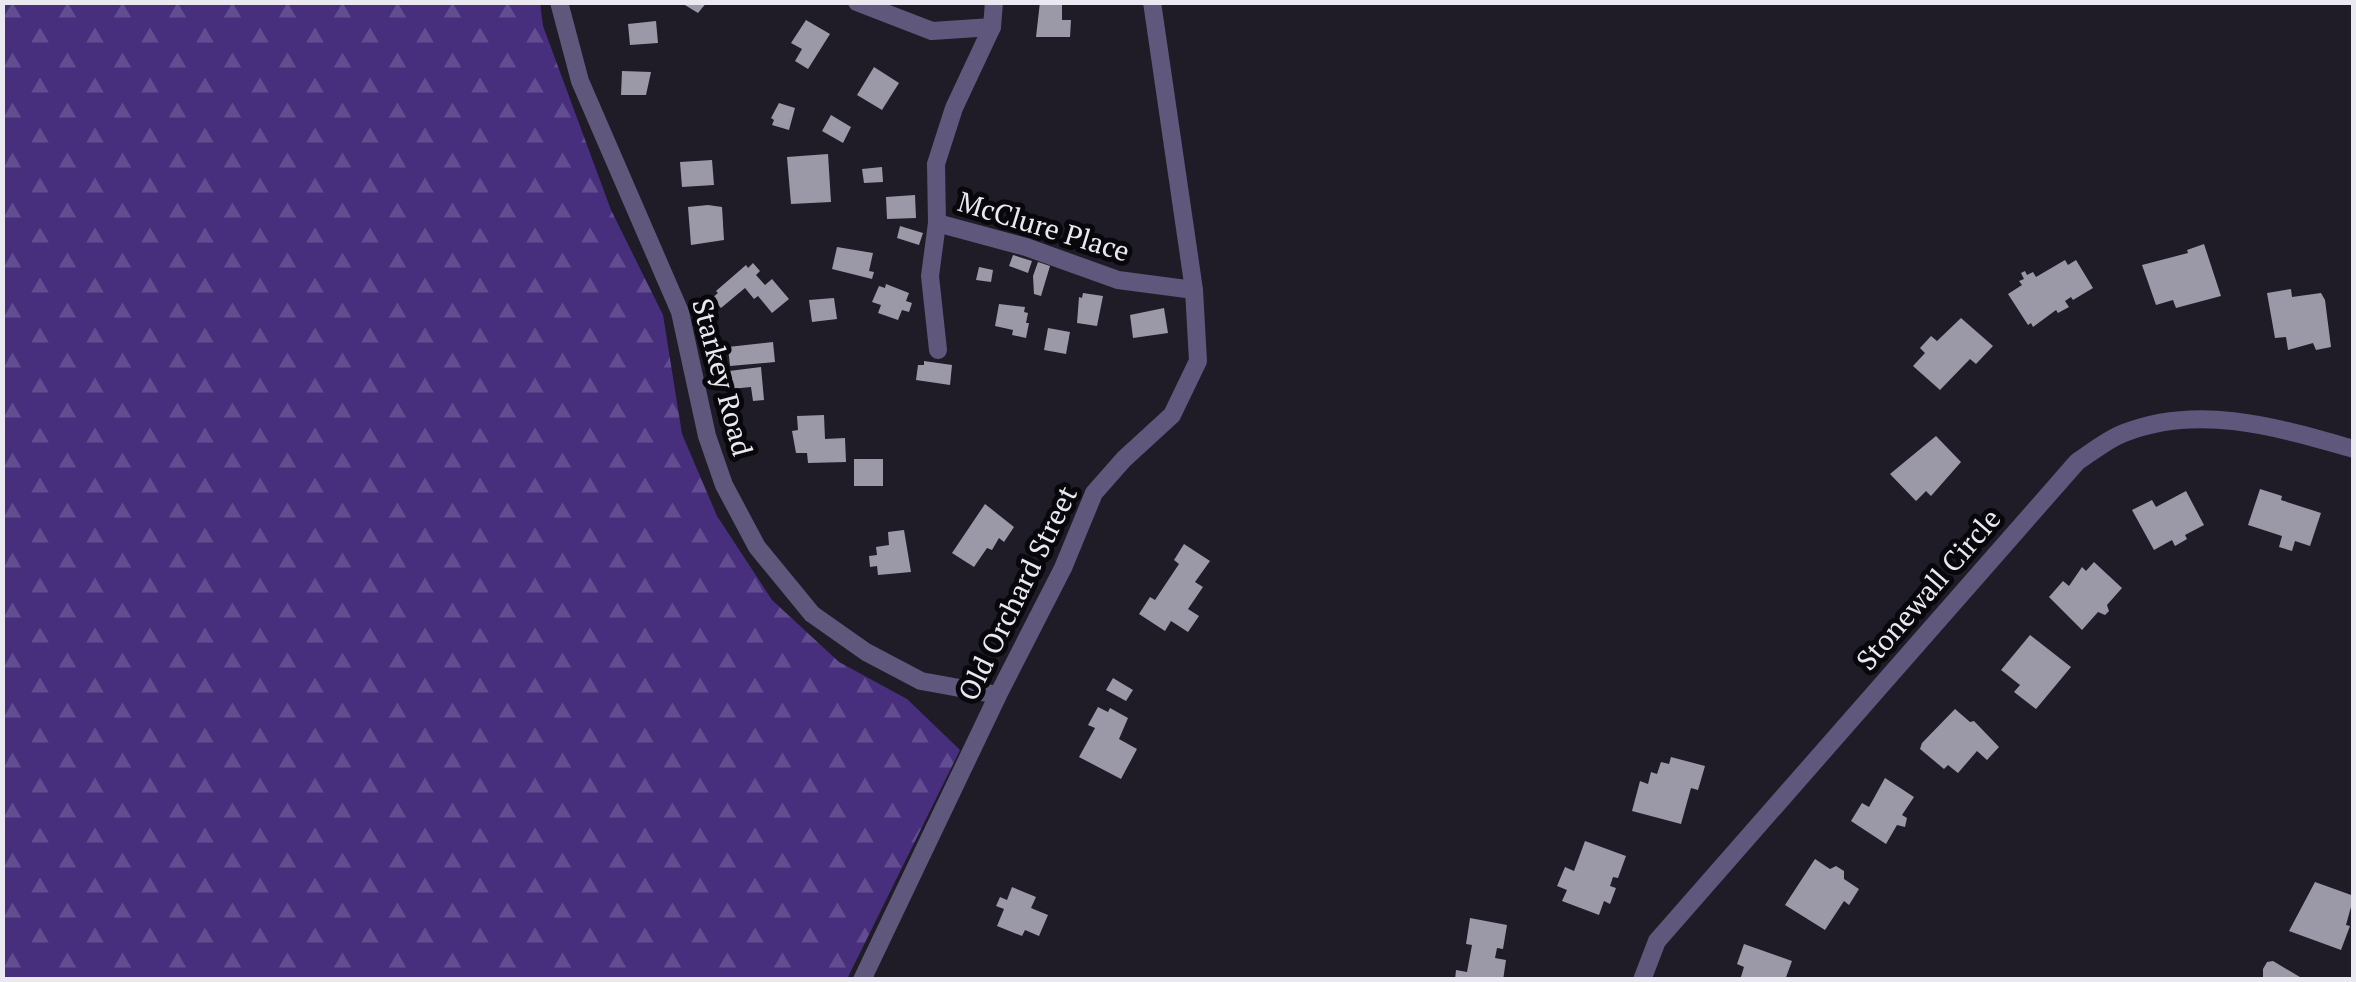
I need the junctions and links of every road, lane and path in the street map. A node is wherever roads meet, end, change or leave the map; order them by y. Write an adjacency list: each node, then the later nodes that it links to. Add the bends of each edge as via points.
1 (559, 2): 10 (street, Starkey Road, via 580,82 680,312 724,485 756,547 812,614 866,652 921,681)
2 (857, 2): 5 (street, via 932,31)
3 (994, 2): 5 (street)
4 (1152, 2): 7 (street, Old Orchard Street)
5 (992, 27): 6 (street, via 936,164)
6 (937, 223): 7 (street, McClure Place, via 1118,280); 8 (street, via 930,276)
7 (1194, 290): 10 (street, Old Orchard Street, via 1198,360 1172,415 1094,493)
8 (938, 350)
9 (2354, 449): 12 (street, Stonewall Circle, via 2222,418 2161,422 2122,434 2078,462 1657,941)
10 (998, 695): 11 (street, Old Orchard Street)
11 (862, 980)
12 (1642, 980)

